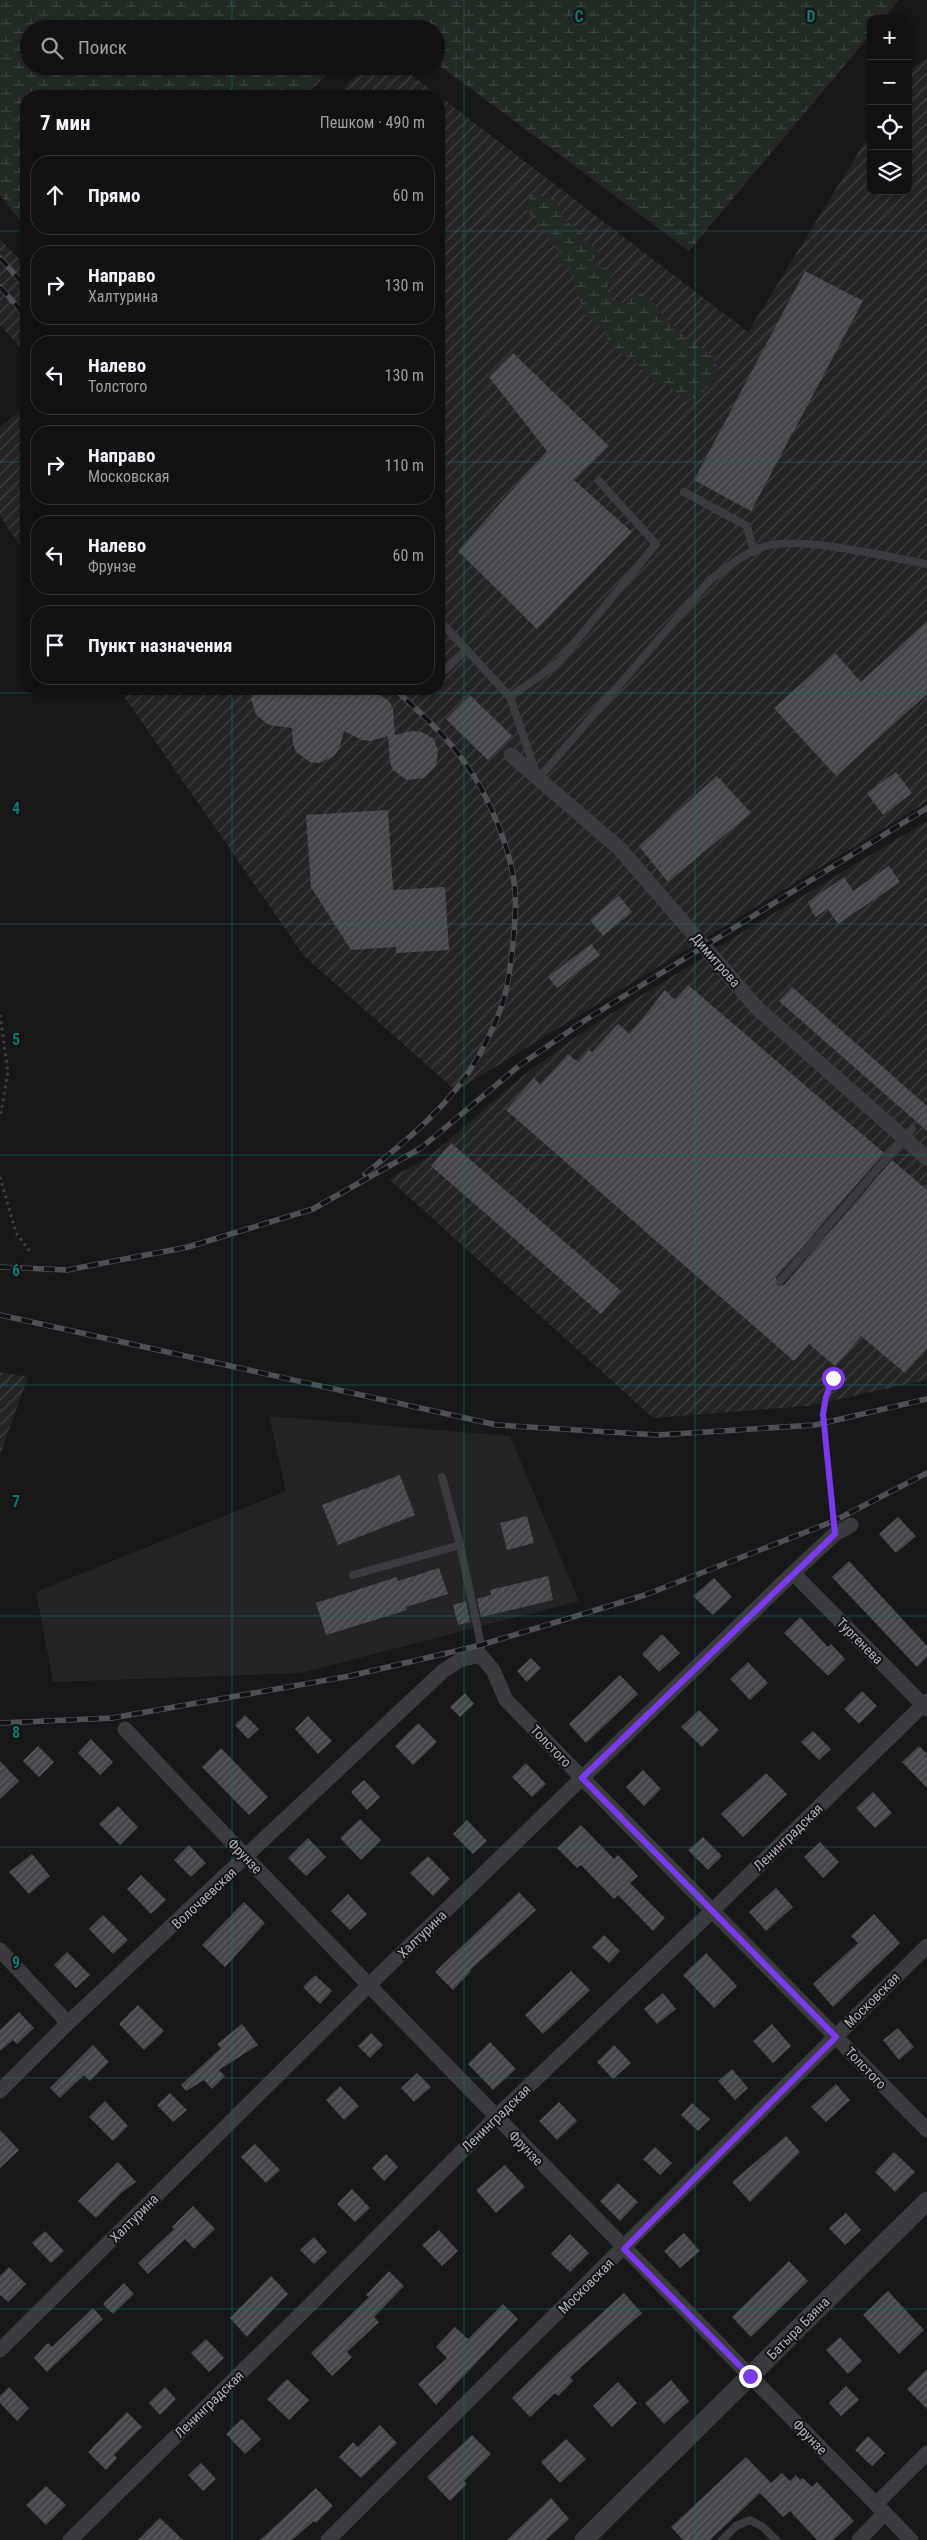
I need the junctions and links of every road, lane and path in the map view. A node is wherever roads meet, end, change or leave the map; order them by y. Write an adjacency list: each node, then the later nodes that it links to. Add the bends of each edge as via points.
1 (599, 481): 8 (lane, via 656,544 558,663)
2 (684, 492): 3 (lane, via 748,526)
3 (754, 552): 4 (lane, via 766,546 800,543); 10 (lane, via 710,580)
4 (927, 564)
5 (445, 627): 6 (lane)
6 (466, 650): 7 (lane); 8 (lane)
7 (445, 669)
8 (510, 697): 10 (lane)
9 (511, 756): 10 (street, Димитрова)
10 (538, 778): 13 (street, Димитрова, via 619,848 758,1009)
11 (0, 1015): 12 (path, via 8,1072)
12 (0, 1118)
13 (908, 1134): 14 (street, Димитрова); 17 (lane)
14 (927, 1158)
15 (0, 1178): 16 (path, via 16,1233)
16 (32, 1254)
17 (780, 1281)
18 (833, 1378): 21 (path, via 823,1414)
19 (442, 1477): 22 (lane)
20 (851, 1525): 21 (street, Халтурина)
21 (835, 1534): 23 (street, Халтурина)
22 (460, 1545): 24 (lane); 25 (lane, via 481,1646)
23 (793, 1573): 26 (street, Тургенева); 28 (street, Халтурина)
24 (353, 1575)
25 (480, 1655): 28 (street, Толстого, via 493,1670 506,1700); 29 (street, Волочаевская, via 460,1660 444,1671)
26 (926, 1705): 30 (street, Ленинградская)
27 (125, 1729): 29 (street, Фрунзе)
28 (582, 1778): 30 (street, Толстого); 33 (street, Халтурина)
29 (246, 1858): 33 (street, Фрунзе); 34 (street, Волочаевская)
30 (712, 1911): 35 (street, Толстого); 37 (street, Ленинградская)
31 (927, 1946): 35 (street, Московская)
32 (0, 1950): 34 (street)
33 (369, 1985): 37 (street, Фрунзе); 41 (street, Халтурина)
34 (68, 2024): 36 (street, Волочаевская)
35 (836, 2037): 38 (street, Толстого); 40 (street, Московская)
36 (0, 2092)
37 (496, 2117): 40 (street, Фрунзе); 45 (street, Ленинградская)
38 (927, 2130)
39 (927, 2201): 42 (street, Батыра Баяна)
40 (624, 2249): 42 (street, Фрунзе); 46 (street, Московская)
41 (0, 2350)
42 (750, 2376): 44 (street, Фрунзе); 47 (street, Батыра Баяна)
43 (927, 2453): 44 (street)
44 (880, 2509): 50 (street); 51 (street, Фрунзе)
45 (70, 2540)
46 (328, 2540)
47 (584, 2540)
48 (722, 2540): 49 (lane, via 736,2526 750,2520 763,2526)
49 (776, 2540)
50 (859, 2540)
51 (911, 2540)

